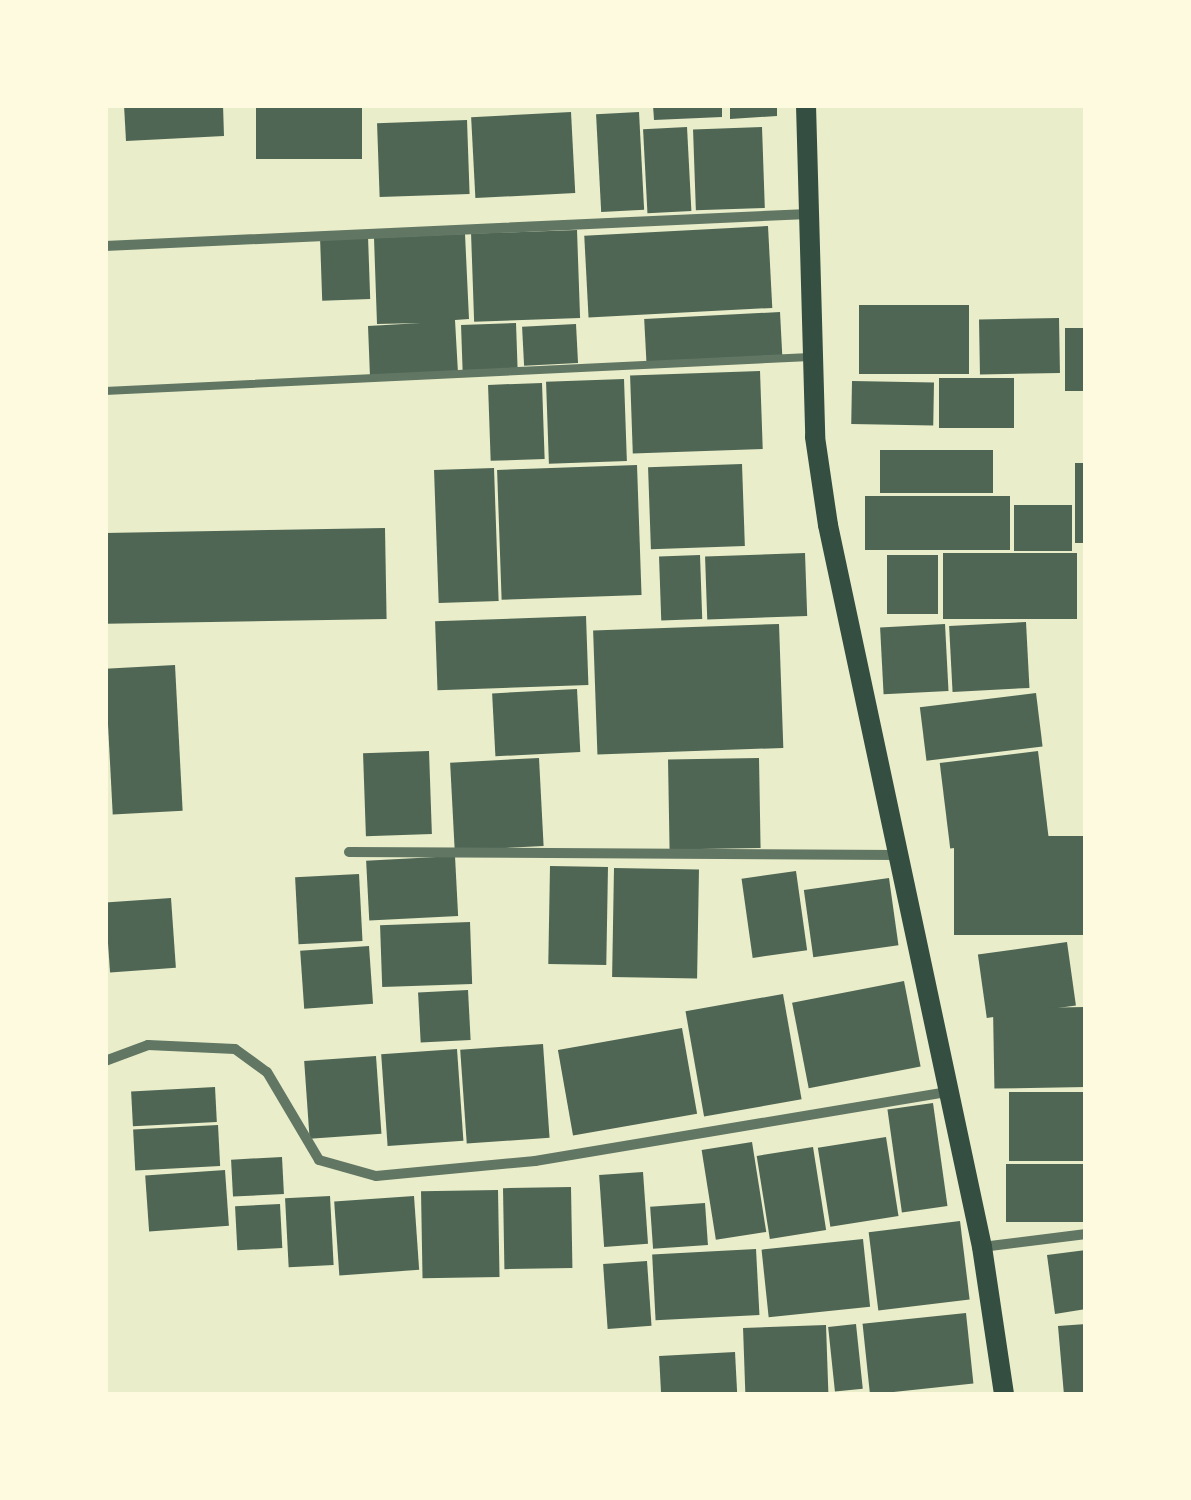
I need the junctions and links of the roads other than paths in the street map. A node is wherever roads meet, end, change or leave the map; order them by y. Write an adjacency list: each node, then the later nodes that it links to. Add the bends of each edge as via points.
1 (806, 105): 2 (main road)
2 (808, 214): 3 (street); 4 (main road)
3 (105, 246)
4 (812, 357): 5 (lane); 7 (main road, via 828,525)
5 (105, 391)
6 (348, 852): 7 (street)
7 (898, 855): 9 (main road)
8 (105, 1061): 9 (street, via 148,1045 234,1049 266,1072 319,1160 376,1176 536,1161)
9 (949, 1092): 11 (main road)
10 (1086, 1234): 11 (street)
11 (982, 1247): 12 (main road)
12 (1004, 1395)

